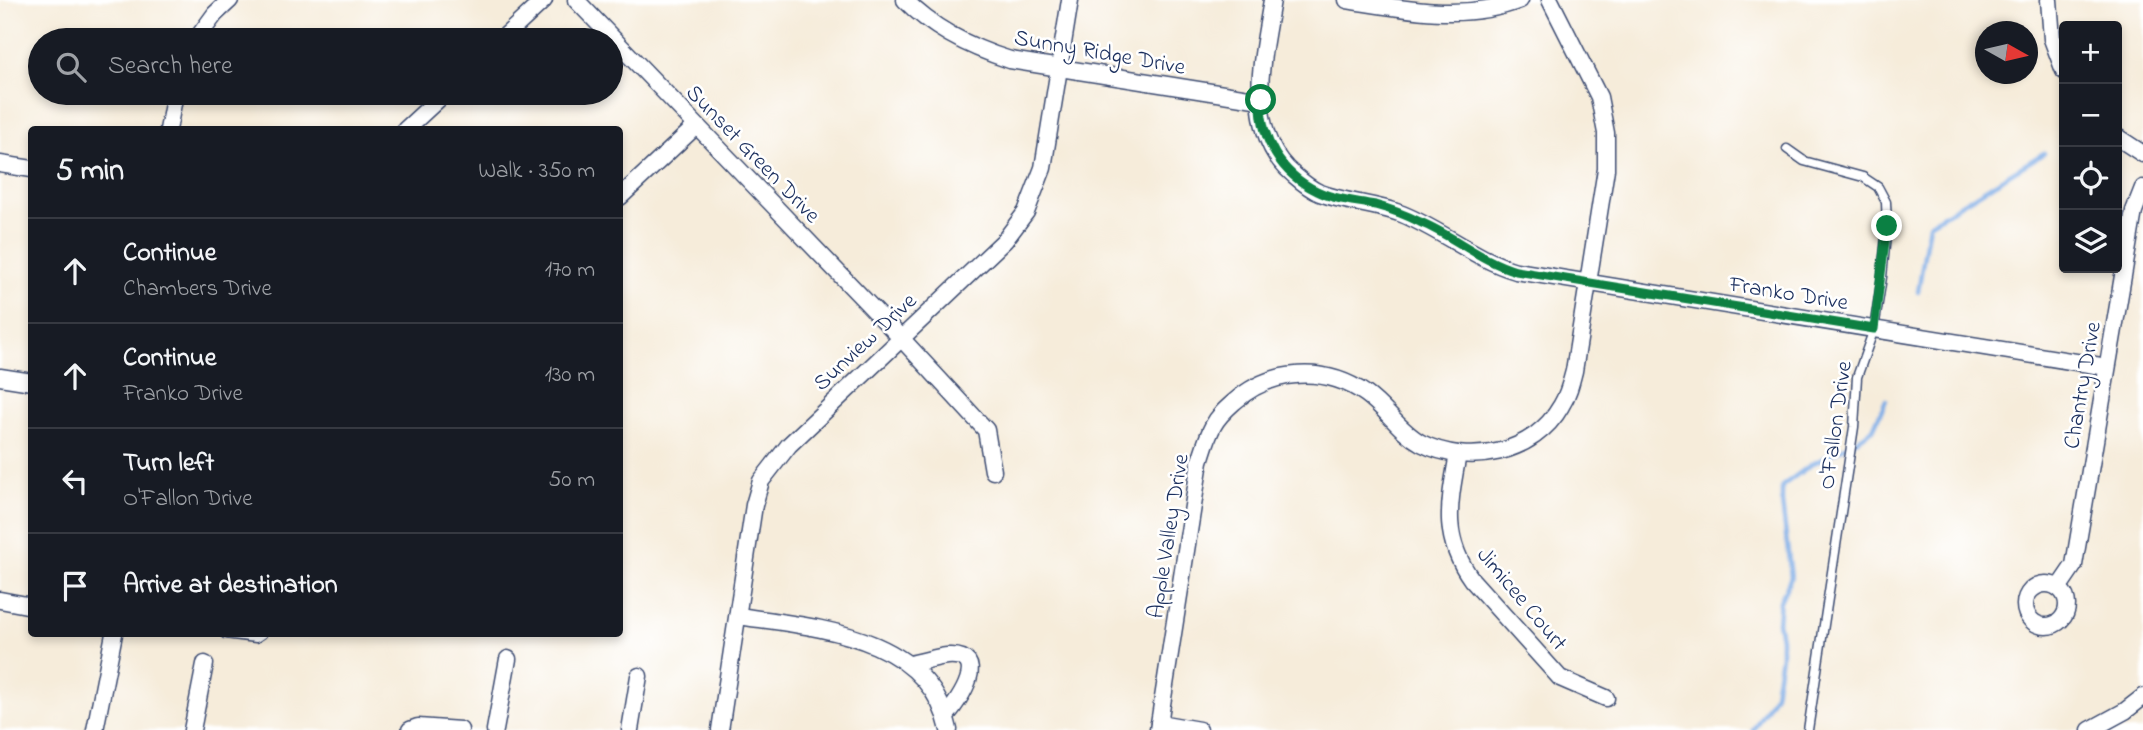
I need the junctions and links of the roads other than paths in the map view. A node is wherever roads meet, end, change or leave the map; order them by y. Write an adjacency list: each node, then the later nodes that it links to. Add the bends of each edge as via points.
1 (230, 0): 11 (street)
2 (544, 0): 12 (street)
3 (576, 0): 13 (street, Sunset Green Drive)
4 (905, 0): 16 (street, Sunny Ridge Drive, via 941,29 988,53)
5 (1070, 0): 16 (street, Sunview Drive)
6 (1272, 0): 17 (street, Franko Drive)
7 (1347, 0): 8 (street, via 1440,13 1501,7)
8 (1520, 0)
9 (1550, 0): 30 (street, Apple Valley Drive, via 1599,97 1606,133 1606,169)
10 (2049, 0): 15 (street, via 2052,39)
11 (205, 28)
12 (514, 28)
13 (602, 28)
14 (623, 50): 22 (street, Sunset Green Drive)
15 (2059, 58)
16 (1059, 69): 17 (street, Sunny Ridge Drive); 32 (street, Sunview Drive, via 1043,168 1026,212 1005,240)
17 (1261, 100): 30 (street, Franko Drive, via 1266,138 1275,154 1318,192 1423,222 1498,266)
18 (172, 105): 20 (street)
19 (431, 105): 21 (street)
20 (168, 126)
21 (409, 126)
22 (696, 127): 29 (street); 32 (street, Sunset Green Drive)
23 (2122, 139): 25 (street)
24 (1787, 149): 31 (lane, O'Fallon Drive, via 1804,161 1863,177 1878,187 1886,202)
25 (2143, 154)
26 (0, 164): 27 (street)
27 (28, 168)
28 (2143, 188): 33 (street, Chantry Drive, via 2134,211)
29 (623, 194)
30 (1587, 283): 31 (street, Franko Drive); 36 (street, Apple Valley Drive, via 1574,371 1551,420 1510,448 1492,454)
31 (1874, 329): 33 (street, Franko Drive); 59 (lane, O'Fallon Drive, via 1857,377 1854,427)
32 (901, 338): 37 (street, Sunset Green Drive, via 986,430); 41 (street, Sunview Drive, via 789,444 761,481)
33 (2107, 367): 38 (street, Chantry Drive, via 2074,565)
34 (0, 377): 35 (street)
35 (28, 381)
36 (1458, 454): 48 (street, Jimicee Court, via 1449,523 1461,564 1560,678); 50 (street, Apple Valley Drive, via 1409,435 1366,394 1329,377 1279,377 1244,392 1213,424 1200,461)
37 (993, 471)
38 (2059, 587)
39 (0, 600): 40 (street)
40 (28, 605)
41 (738, 616): 45 (street, via 836,631); 57 (street, Sunview Drive)
42 (113, 637): 51 (street)
43 (508, 659): 55 (street)
44 (205, 664): 52 (street)
45 (909, 664): 49 (street, via 923,676); 49 (street, via 946,656 960,657 969,665 967,686)
46 (639, 676): 56 (street)
47 (2143, 697): 60 (street)
48 (1605, 698)
49 (948, 723)
50 (1159, 727): 58 (street)
51 (95, 730)
52 (192, 730)
53 (410, 730): 54 (street)
54 (460, 730)
55 (495, 730)
56 (630, 730)
57 (720, 730)
58 (1199, 730)
59 (1808, 730)
60 (2090, 730)

